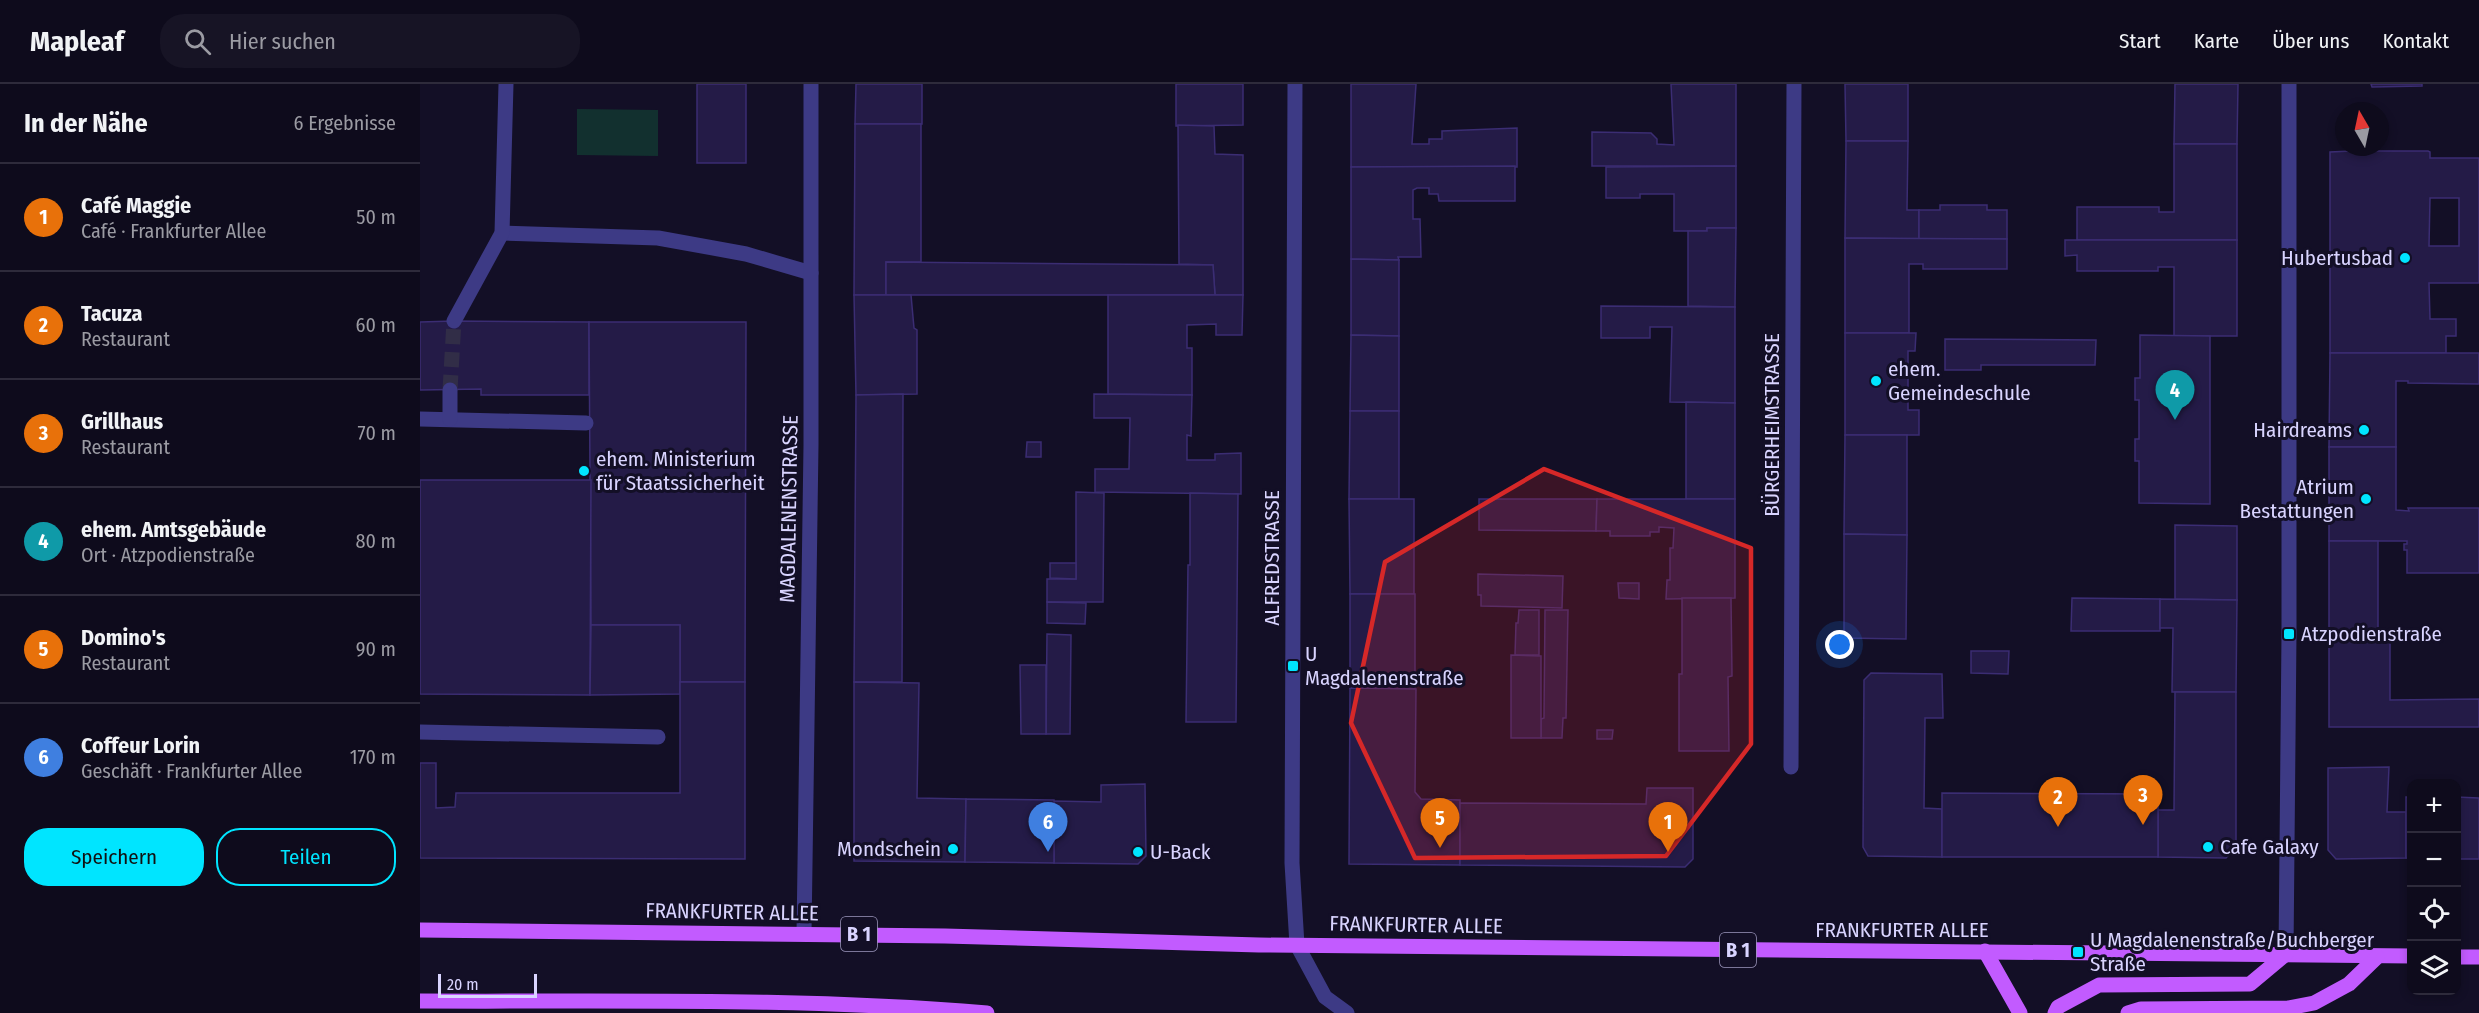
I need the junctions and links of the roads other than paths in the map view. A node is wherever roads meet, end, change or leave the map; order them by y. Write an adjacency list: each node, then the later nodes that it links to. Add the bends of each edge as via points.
1 (506, 84): 6 (street)
2 (810, 84): 7 (street, MAGDALENENSTRASSE)
3 (1295, 84): 18 (street, ALFREDSTRASSE, via 1291,857)
4 (1794, 84): 15 (street, BÜRGERHEIMSTRASSE)
5 (2289, 84): 20 (street)
6 (502, 233): 7 (street, via 658,238 746,254); 8 (street)
7 (811, 273): 17 (street, MAGDALENENSTRASSE)
8 (454, 321)
9 (450, 390): 10 (street)
10 (450, 418): 11 (street); 12 (street)
11 (420, 419)
12 (586, 423)
13 (420, 732): 14 (street)
14 (658, 737)
15 (1791, 767)
16 (420, 930): 17 (main road, FRANKFURTER ALLEE / B 1)
17 (804, 934): 18 (main road, FRANKFURTER ALLEE / B 1)
18 (1297, 945): 19 (main road, FRANKFURTER ALLEE / B 1); 27 (street, ALFREDSTRASSE, via 1325,997)
19 (1985, 951): 20 (main road, FRANKFURTER ALLEE / B 1); 28 (main road)
20 (2286, 954): 21 (main road, FRANKFURTER ALLEE / B 1); 29 (main road, via 2250,984 2099,985 2058,1007)
21 (2377, 957): 22 (main road, FRANKFURTER ALLEE / B 1); 30 (main road, via 2349,984 2314,1003 2288,1008 2141,1009)
22 (2407, 957)
23 (2461, 957): 24 (main road)
24 (2479, 957)
25 (420, 1001): 26 (main road, via 876,1006)
26 (987, 1013)
27 (1347, 1013)
28 (2020, 1013)
29 (2055, 1013)
30 (2128, 1013)

